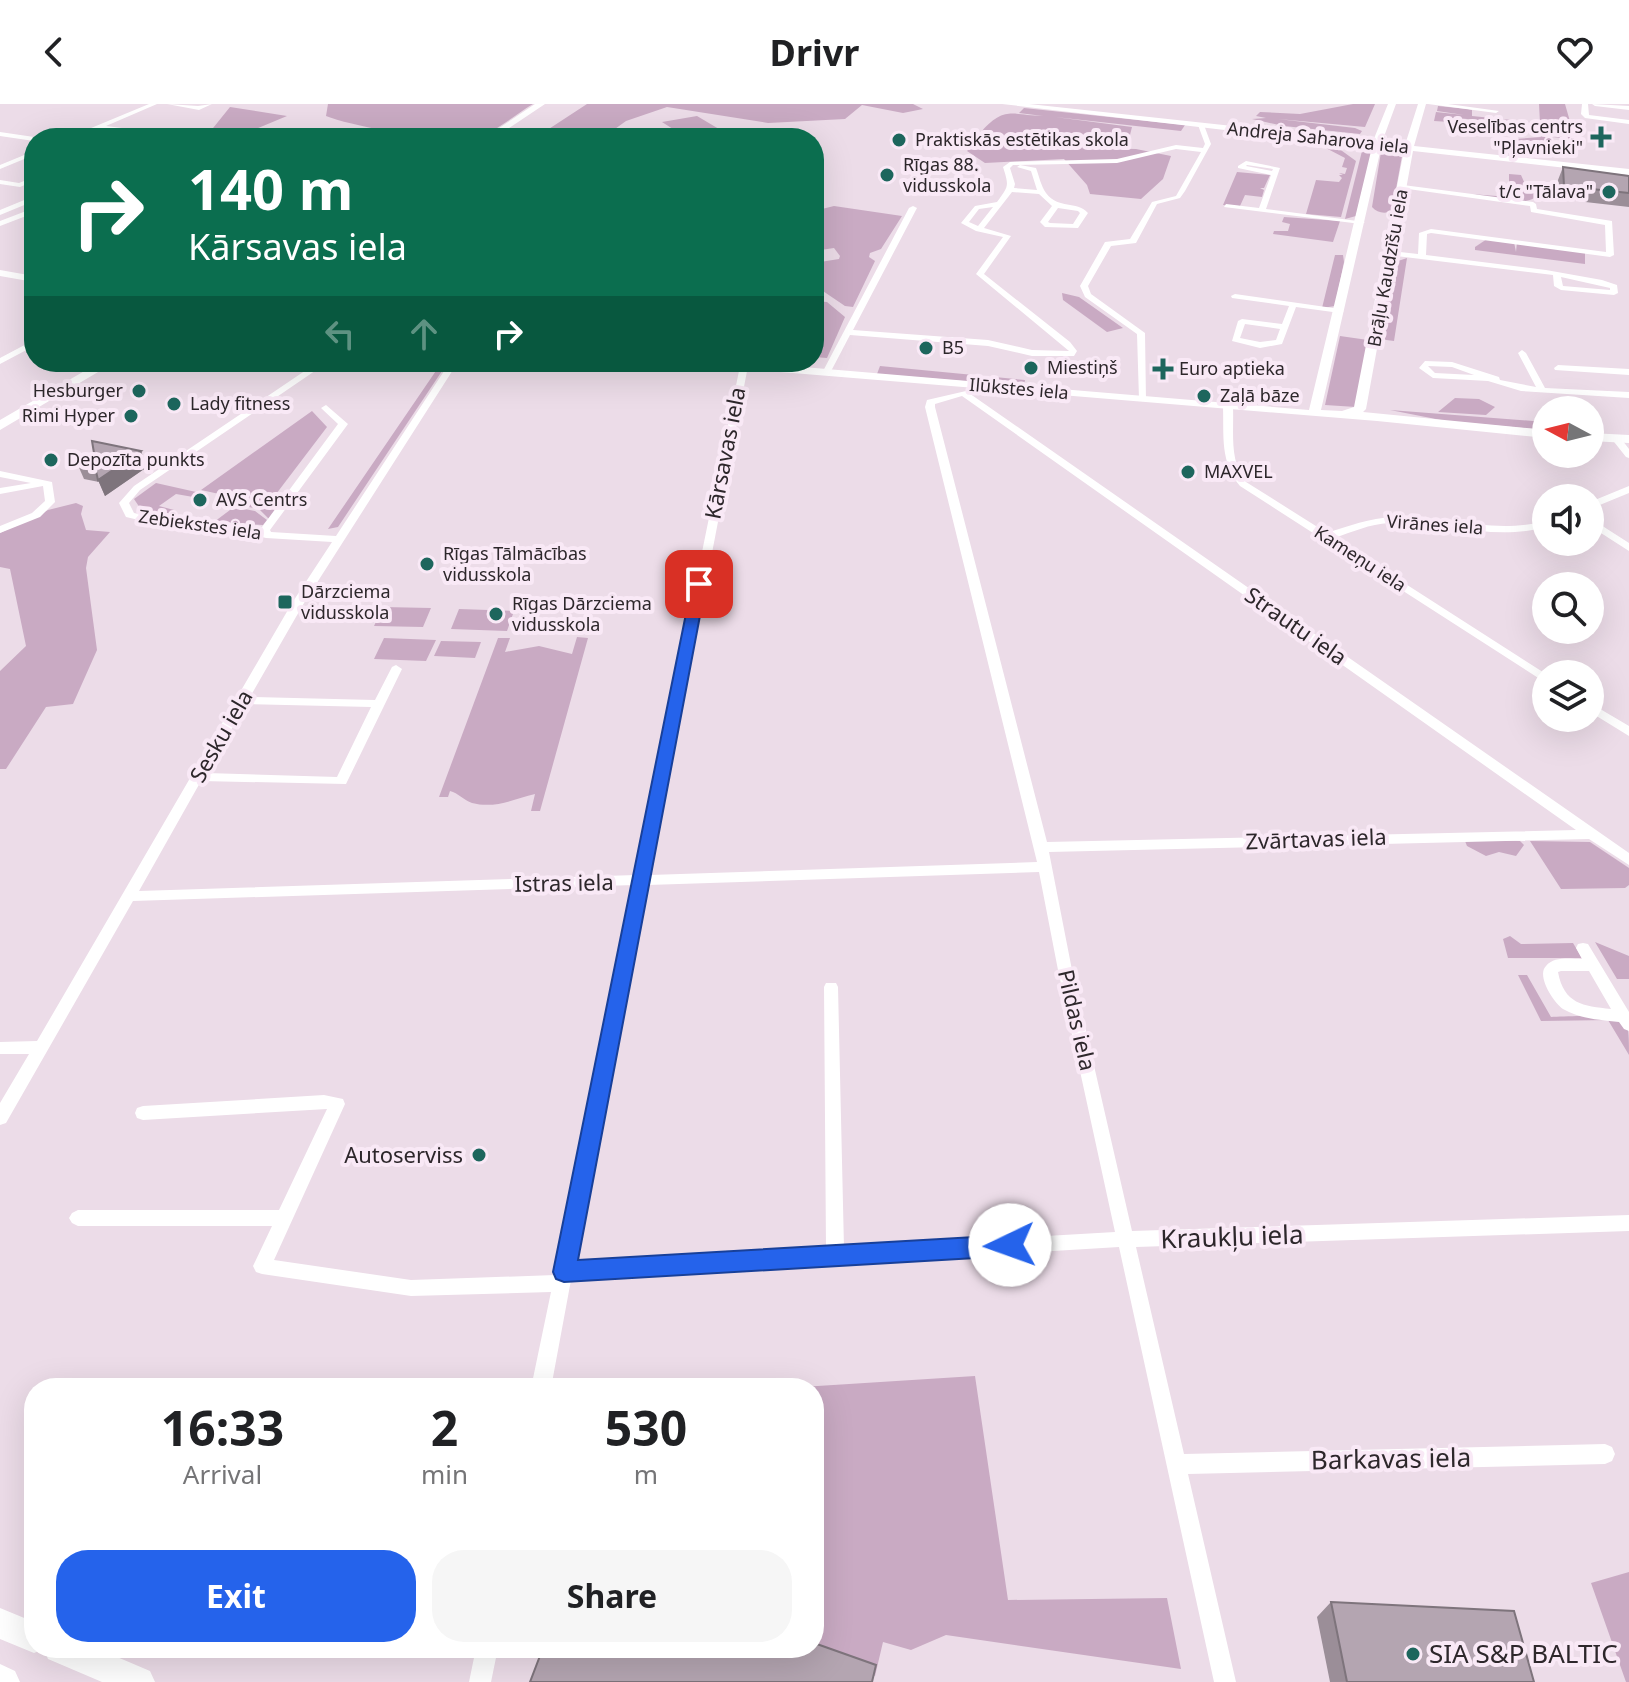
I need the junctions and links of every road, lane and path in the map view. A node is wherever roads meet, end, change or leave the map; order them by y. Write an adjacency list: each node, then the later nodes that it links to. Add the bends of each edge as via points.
1 (154, 104): 20 (street)
2 (170, 104): 3 (street)
3 (209, 104)
4 (541, 104): 18 (street)
5 (553, 104): 18 (street)
6 (1006, 104): 19 (street, Andreja Saharova iela)
7 (1063, 104): 17 (street, Andreja Saharova iela)
8 (1393, 104): 27 (street, Brāļu Kaudzīšu iela)
9 (1436, 104): 15 (street)
10 (1585, 104): 16 (street, via 1587,117)
11 (1595, 104): 14 (street)
12 (1409, 105): 13 (street)
13 (1421, 108): 28 (street, Brāļu Kaudzīšu iela)
14 (1629, 108)
15 (1496, 111)
16 (1629, 122)
17 (1245, 123): 21 (street); 27 (street, Andreja Saharova iela)
18 (510, 124): 24 (street)
19 (1201, 125): 21 (street, Andreja Saharova iela); 29 (street)
20 (100, 126): 22 (street); 23 (street)
21 (1214, 127): 27 (street, Andreja Saharova iela)
22 (95, 128)
23 (113, 128)
24 (504, 128)
25 (0, 134): 26 (street)
26 (24, 138)
27 (1378, 141): 28 (street, Andreja Saharova iela); 38 (street, Brāļu Kaudzīšu iela)
28 (1410, 144): 31 (street, Andreja Saharova iela); 34 (street, Andreja Saharova iela); 41 (street, Brāļu Kaudzīšu iela)
29 (1206, 146): 32 (street, via 1173,147 1117,161); 84 (street, via 1178,197 1154,203 1133,241 1108,244 1084,286 1088,295 1141,333)
30 (24, 157): 33 (street)
31 (1629, 164)
32 (1008, 165): 42 (street); 43 (street, via 1034,169)
33 (0, 167)
34 (1629, 172)
35 (0, 173): 37 (street)
36 (1275, 174): 44 (street)
37 (24, 177)
38 (1370, 181): 52 (street, via 1369,208 1378,213); 55 (street, Brāļu Kaudzīšu iela)
39 (0, 182): 40 (street)
40 (24, 183)
41 (1403, 187): 52 (street, Brāļu Kaudzīšu iela); 59 (street, via 1533,204 1533,211 1609,223 1610,255 1431,231 1423,233)
42 (1010, 190): 43 (street); 46 (street)
43 (1041, 192): 47 (street)
44 (1266, 200): 50 (street, via 1252,198); 51 (street)
45 (24, 202): 53 (street)
46 (998, 204): 57 (street); 57 (street, via 980,204 965,223)
47 (1056, 206): 47 (street, via 1044,222 1048,225 1075,226 1084,213)
48 (1226, 206): 50 (street)
49 (913, 208): 67 (street)
50 (1243, 208): 51 (street)
51 (1262, 210): 55 (street)
52 (1398, 210): 58 (street, Brāļu Kaudzīšu iela)
53 (0, 213)
54 (24, 214): 56 (street)
55 (1361, 222): 65 (street, Brāļu Kaudzīšu iela)
56 (0, 224)
57 (979, 229): 67 (street, via 1007,236 982,270 982,278 1067,344 1071,354)
58 (1391, 253): 59 (street); 80 (street, Brāļu Kaudzīšu iela)
59 (1422, 257): 61 (street)
60 (0, 273): 62 (street)
61 (1557, 275): 61 (street, via 1609,282 1614,293 1561,288)
62 (24, 277)
63 (1235, 296): 64 (street)
64 (1293, 305): 65 (street); 66 (street)
65 (1340, 311): 87 (street, Brāļu Kaudzīšu iela)
66 (1285, 327): 66 (street, via 1275,344 1235,339 1242,321)
67 (848, 332): 78 (street)
68 (24, 348): 70 (street)
69 (1522, 353): 82 (street)
70 (0, 361)
71 (1558, 368): 77 (street)
72 (92, 372): 89 (street)
73 (309, 372): 101 (street, Zebiekstes iela, via 137,488 124,503 130,515 173,525)
74 (447, 372): 104 (street, Sesku iela)
75 (743, 372): 117 (street, Kārsavas iela)
76 (814, 372): 78 (street, Ilūkstes iela)
77 (1629, 372)
78 (826, 373): 81 (street, Ilūkstes iela)
79 (1496, 379): 79 (street, via 1459,364 1437,362 1423,368 1433,375); 82 (street)
80 (1367, 385): 88 (street, Brāļu Kaudzīšu iela, via 1360,409); 90 (street, via 1373,401 1386,411)
81 (964, 389): 84 (street, Ilūkstes iela); 113 (street, Strautu iela); 114 (street, Pildas iela, via 935,399 930,407)
82 (1542, 390): 83 (street)
83 (1629, 395)
84 (1143, 399): 85 (street, Ilūkstes iela)
85 (1228, 407): 87 (street, Ilūkstes iela); 103 (street, Kameņu iela, via 1233,474)
86 (326, 408): 101 (street, via 343,424)
87 (1314, 414): 88 (street, Ilūkstes iela)
88 (1339, 416): 90 (street, Ilūkstes iela)
89 (0, 426)
90 (1445, 426): 91 (street, Ilūkstes iela)
91 (1532, 433)
92 (1622, 439): 93 (street)
93 (1629, 455)
94 (0, 474): 95 (street)
95 (49, 484): 97 (street); 100 (street, via 50,502 44,509)
96 (1629, 489): 98 (street)
97 (0, 491)
98 (1604, 500)
99 (1532, 527): 103 (street, Virānes iela, via 1395,520)
100 (0, 530)
101 (265, 530): 104 (street, Zebiekstes iela, via 266,535)
102 (1604, 531): 105 (street)
103 (1326, 537): 107 (street, Kameņu iela)
104 (336, 539): 108 (street, Sesku iela)
105 (1629, 548)
106 (396, 669): 109 (street)
107 (1532, 670)
108 (242, 700): 109 (street); 112 (street, Sesku iela)
109 (380, 704): 112 (street, via 341,781)
110 (1604, 716): 111 (street)
111 (1629, 732)
112 (198, 777): 118 (street, Sesku iela)
113 (1591, 834): 114 (street, Zvārtavas iela); 115 (street, Strautu iela)
114 (1041, 847): 116 (street, Pildas iela)
115 (1629, 860)
116 (1046, 867): 117 (street, Istras iela); 130 (street, Pildas iela)
117 (640, 882): 118 (street, Istras iela); 132 (street, Kārsavas iela)
118 (130, 896): 123 (street, Sesku iela)
119 (1583, 948): 120 (street)
120 (1593, 965): 122 (street); 122 (street, via 1558,965 1550,970 1563,1001 1574,1010)
121 (831, 987): 131 (street)
122 (1626, 1021)
123 (41, 1047): 124 (street); 126 (street, Sesku iela)
124 (0, 1048)
125 (143, 1113): 128 (street, via 337,1104)
126 (0, 1118)
127 (78, 1218): 128 (street)
128 (284, 1218): 132 (street, Kraukļu iela, via 262,1266 411,1288)
129 (1629, 1223): 130 (street, Kraukļu iela)
130 (1127, 1239): 131 (street, Kraukļu iela); 135 (street, Pildas iela)
131 (835, 1254): 132 (street, Kraukļu iela)
132 (563, 1277): 133 (street, Kārsavas iela)
133 (543, 1378)
134 (1605, 1454): 135 (street, Barkavas iela)
135 (1177, 1464): 142 (street, Pildas iela)
136 (0, 1623): 137 (street)
137 (24, 1634)
138 (83, 1658): 140 (street)
139 (485, 1658): 141 (street)
140 (139, 1682)
141 (480, 1682)
142 (1225, 1682)

